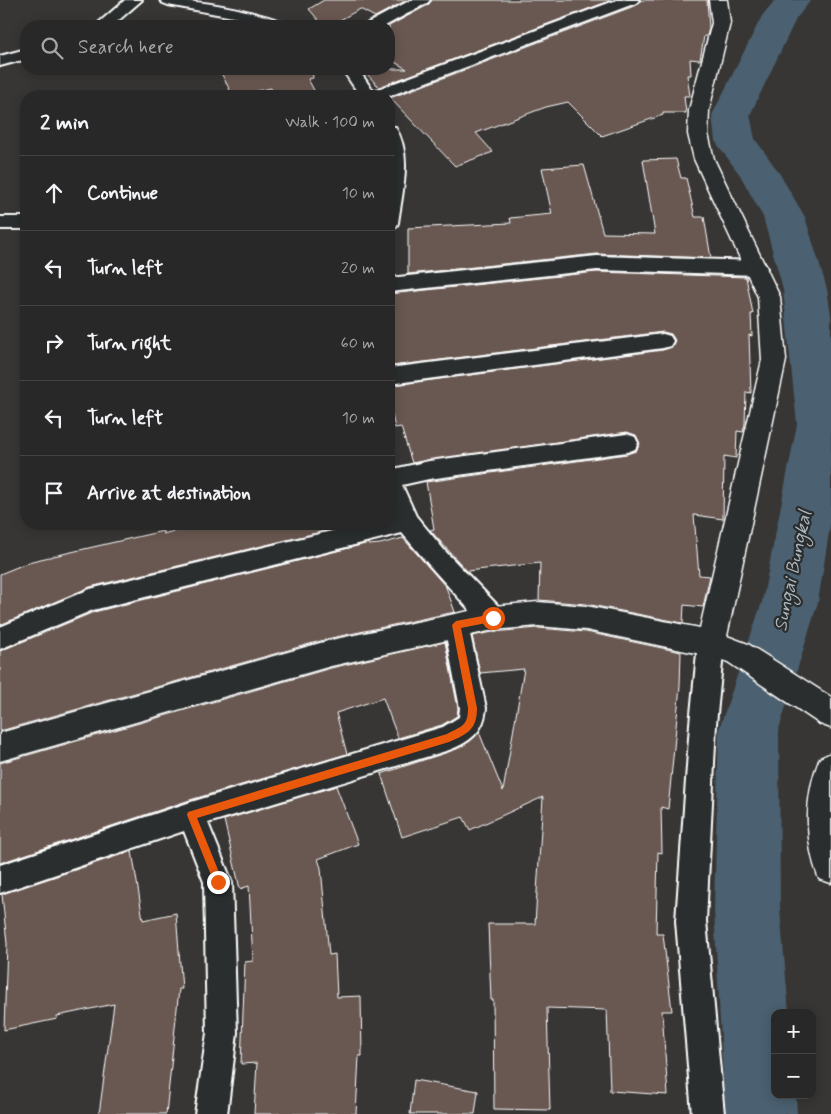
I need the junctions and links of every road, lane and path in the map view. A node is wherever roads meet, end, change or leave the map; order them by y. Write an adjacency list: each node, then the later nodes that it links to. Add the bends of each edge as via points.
1 (134, 0): 6 (street)
2 (168, 0): 7 (street)
3 (422, 0): 8 (street)
4 (632, 0): 13 (street)
5 (718, 0): 16 (main road, via 721,23 699,110 698,134 704,159)
6 (110, 20)
7 (264, 20)
8 (385, 20)
9 (20, 56): 10 (street)
10 (0, 61)
11 (354, 75): 12 (street)
12 (364, 90)
13 (390, 90)
14 (0, 223): 15 (street)
15 (20, 223)
16 (757, 268): 17 (street, via 597,263); 29 (main road, via 770,297 774,360)
17 (395, 284)
18 (663, 342): 19 (street)
19 (395, 375)
20 (627, 443): 21 (street, via 429,470)
21 (395, 478)
22 (395, 493): 23 (street)
23 (407, 522): 24 (street); 26 (street)
24 (395, 525)
25 (374, 530): 28 (street, via 90,600)
26 (493, 618): 27 (main road); 29 (main road, via 538,614 586,618)
27 (456, 625): 31 (main road, via 330,654); 33 (street, via 473,708 468,728 449,738)
28 (0, 638)
29 (711, 643): 30 (main road, via 738,652); 37 (street, via 691,921)
30 (831, 714)
31 (0, 747)
32 (831, 768): 34 (main road, via 823,810 824,846)
33 (191, 815): 35 (street); 36 (street, via 218,882 222,1033)
34 (831, 867)
35 (0, 879)
36 (210, 1114)
37 (708, 1114)

